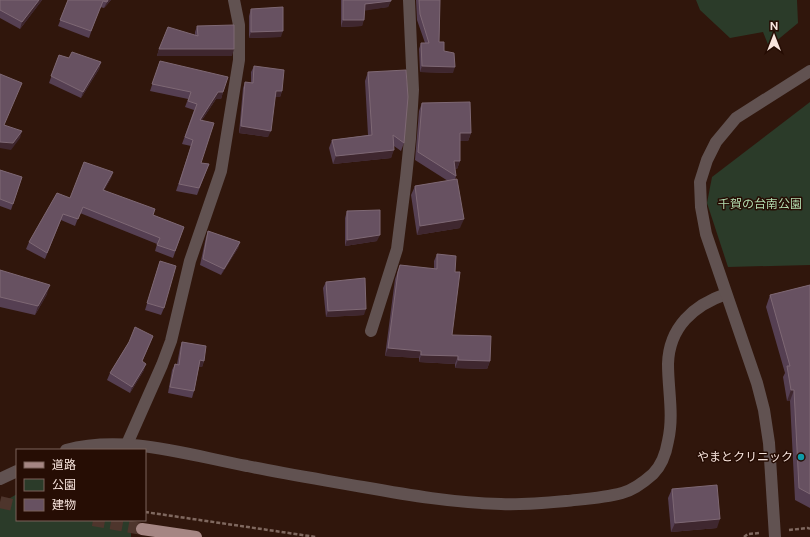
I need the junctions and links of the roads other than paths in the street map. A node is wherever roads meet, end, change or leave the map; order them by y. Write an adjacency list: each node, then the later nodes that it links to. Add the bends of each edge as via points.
1 (234, 0): 6 (street, via 239,25 239,60 221,171 190,261 171,341)
2 (410, 0): 5 (street, via 413,90 406,178 397,249)
3 (810, 70): 4 (street, via 736,118 716,142 707,160 700,182 701,207 706,234)
4 (726, 294): 6 (street, via 691,312 678,329 671,344 668,363 672,411 666,451 659,467 647,480 624,492 593,499 543,503 500,504 458,501 278,473); 12 (street, via 764,410 769,443)
5 (371, 331)
6 (127, 444): 7 (street, via 80,446)
7 (70, 449)
8 (16, 471): 9 (street)
9 (0, 479)
10 (142, 529): 11 (main road)
11 (196, 537)
12 (775, 537)

